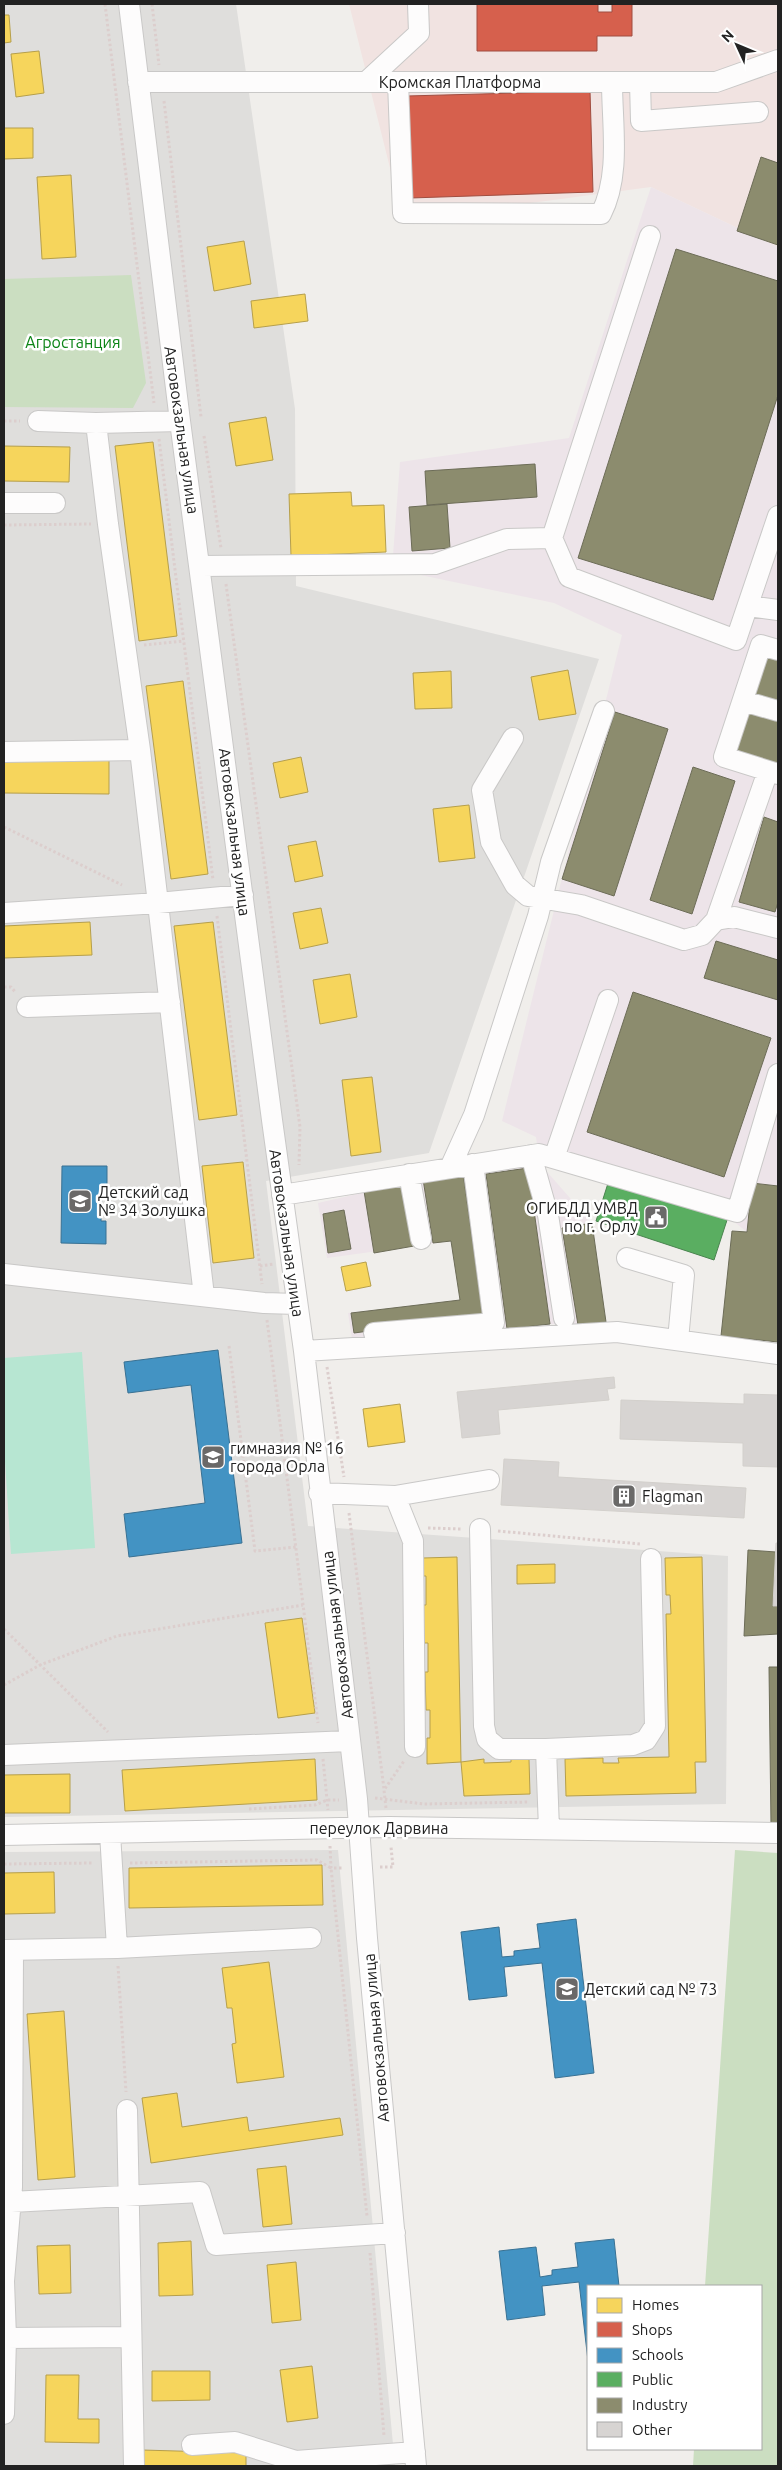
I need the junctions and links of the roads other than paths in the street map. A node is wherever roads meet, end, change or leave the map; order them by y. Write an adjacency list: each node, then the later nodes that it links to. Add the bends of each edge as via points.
1 (129, 4): 4 (street, Автовокзальная улица)
2 (418, 4): 5 (street, via 419,33)
3 (778, 60): 8 (street, Кромская Платформа, via 716,82)
4 (138, 82): 5 (street, Кромская Платформа); 11 (street, Автовокзальная улица)
5 (366, 82): 6 (street, Кромская Платформа)
6 (398, 82): 7 (street, Кромская Платформа); 7 (street, via 404,213 601,214 610,197 613,179)
7 (612, 82): 8 (street, Кромская Платформа)
8 (640, 82): 9 (street, via 641,121)
9 (758, 112)
10 (650, 236): 17 (street)
11 (180, 421): 13 (street); 18 (street, Автовокзальная улица)
12 (38, 422): 13 (street)
13 (96, 423): 26 (street)
14 (4, 503): 15 (street)
15 (55, 503)
16 (778, 516): 19 (street)
17 (552, 538): 18 (street, via 507,539 435,564); 19 (street, via 569,577 736,640)
18 (201, 566): 29 (street, Автовокзальная улица)
19 (748, 606): 20 (street)
20 (778, 610)
21 (778, 650): 22 (street, via 760,645)
22 (743, 701): 24 (street); 28 (street, via 724,757)
23 (604, 711): 30 (street, via 551,862)
24 (778, 711)
25 (513, 738): 30 (street, via 482,790 491,842 515,885 528,896)
26 (140, 750): 27 (street); 31 (street)
27 (4, 752)
28 (773, 773): 33 (street)
29 (243, 895): 31 (street); 44 (street, Автовокзальная улица)
30 (542, 899): 33 (street, via 581,905 684,940 702,936); 42 (street, via 474,1115)
31 (158, 903): 32 (street); 36 (street)
32 (4, 913)
33 (716, 920): 34 (street, via 734,916)
34 (778, 928)
35 (608, 1000): 40 (street)
36 (170, 1002): 37 (street); 48 (street)
37 (27, 1007)
38 (778, 1074): 40 (street, via 737,1212)
39 (531, 1155): 40 (street); 41 (street); 50 (street, via 548,1215)
40 (554, 1158)
41 (473, 1164): 42 (street); 51 (street, via 494,1323)
42 (450, 1168): 43 (street)
43 (409, 1174): 44 (street); 45 (street)
44 (290, 1193): 49 (street, Автовокзальная улица)
45 (421, 1239)
46 (627, 1258): 52 (street, via 684,1276)
47 (4, 1274): 48 (street)
48 (204, 1296): 49 (street)
49 (297, 1304): 53 (street, Автовокзальная улица)
50 (564, 1318)
51 (374, 1333)
52 (678, 1340): 53 (street, via 618,1332); 54 (street)
53 (304, 1352): 56 (street, Автовокзальная улица)
54 (778, 1354)
55 (489, 1480): 57 (street)
56 (319, 1493): 57 (street); 60 (street, Автовокзальная улица)
57 (395, 1496): 61 (street, via 413,1541)
58 (480, 1529): 62 (street, via 484,1726 487,1739 499,1749)
59 (651, 1559): 62 (street, via 654,1726 646,1740 633,1745)
60 (350, 1741): 63 (street); 64 (street, Автовокзальная улица)
61 (415, 1746)
62 (546, 1749): 65 (street)
63 (4, 1755)
64 (358, 1828): 65 (street, переулок Дарвина); 66 (street, переулок Дарвина); 75 (street, Автовокзальная улица)
65 (549, 1830): 67 (street, переулок Дарвина)
66 (110, 1833): 68 (street, переулок Дарвина); 70 (street)
67 (778, 1833)
68 (4, 1835)
69 (311, 1938): 70 (street)
70 (117, 1948): 71 (street)
71 (8, 1950): 74 (street)
72 (128, 2110): 73 (street)
73 (128, 2196): 74 (street); 75 (street, via 200,2192 216,2245); 77 (street)
74 (11, 2202): 76 (street)
75 (395, 2233): 81 (street, Автовокзальная улица)
76 (4, 2281): 78 (street)
77 (131, 2337): 78 (street); 82 (street)
78 (6, 2338): 79 (street)
79 (4, 2414)
80 (192, 2445): 81 (street, via 235,2442 296,2462 386,2454)
81 (416, 2459)
82 (134, 2466)

